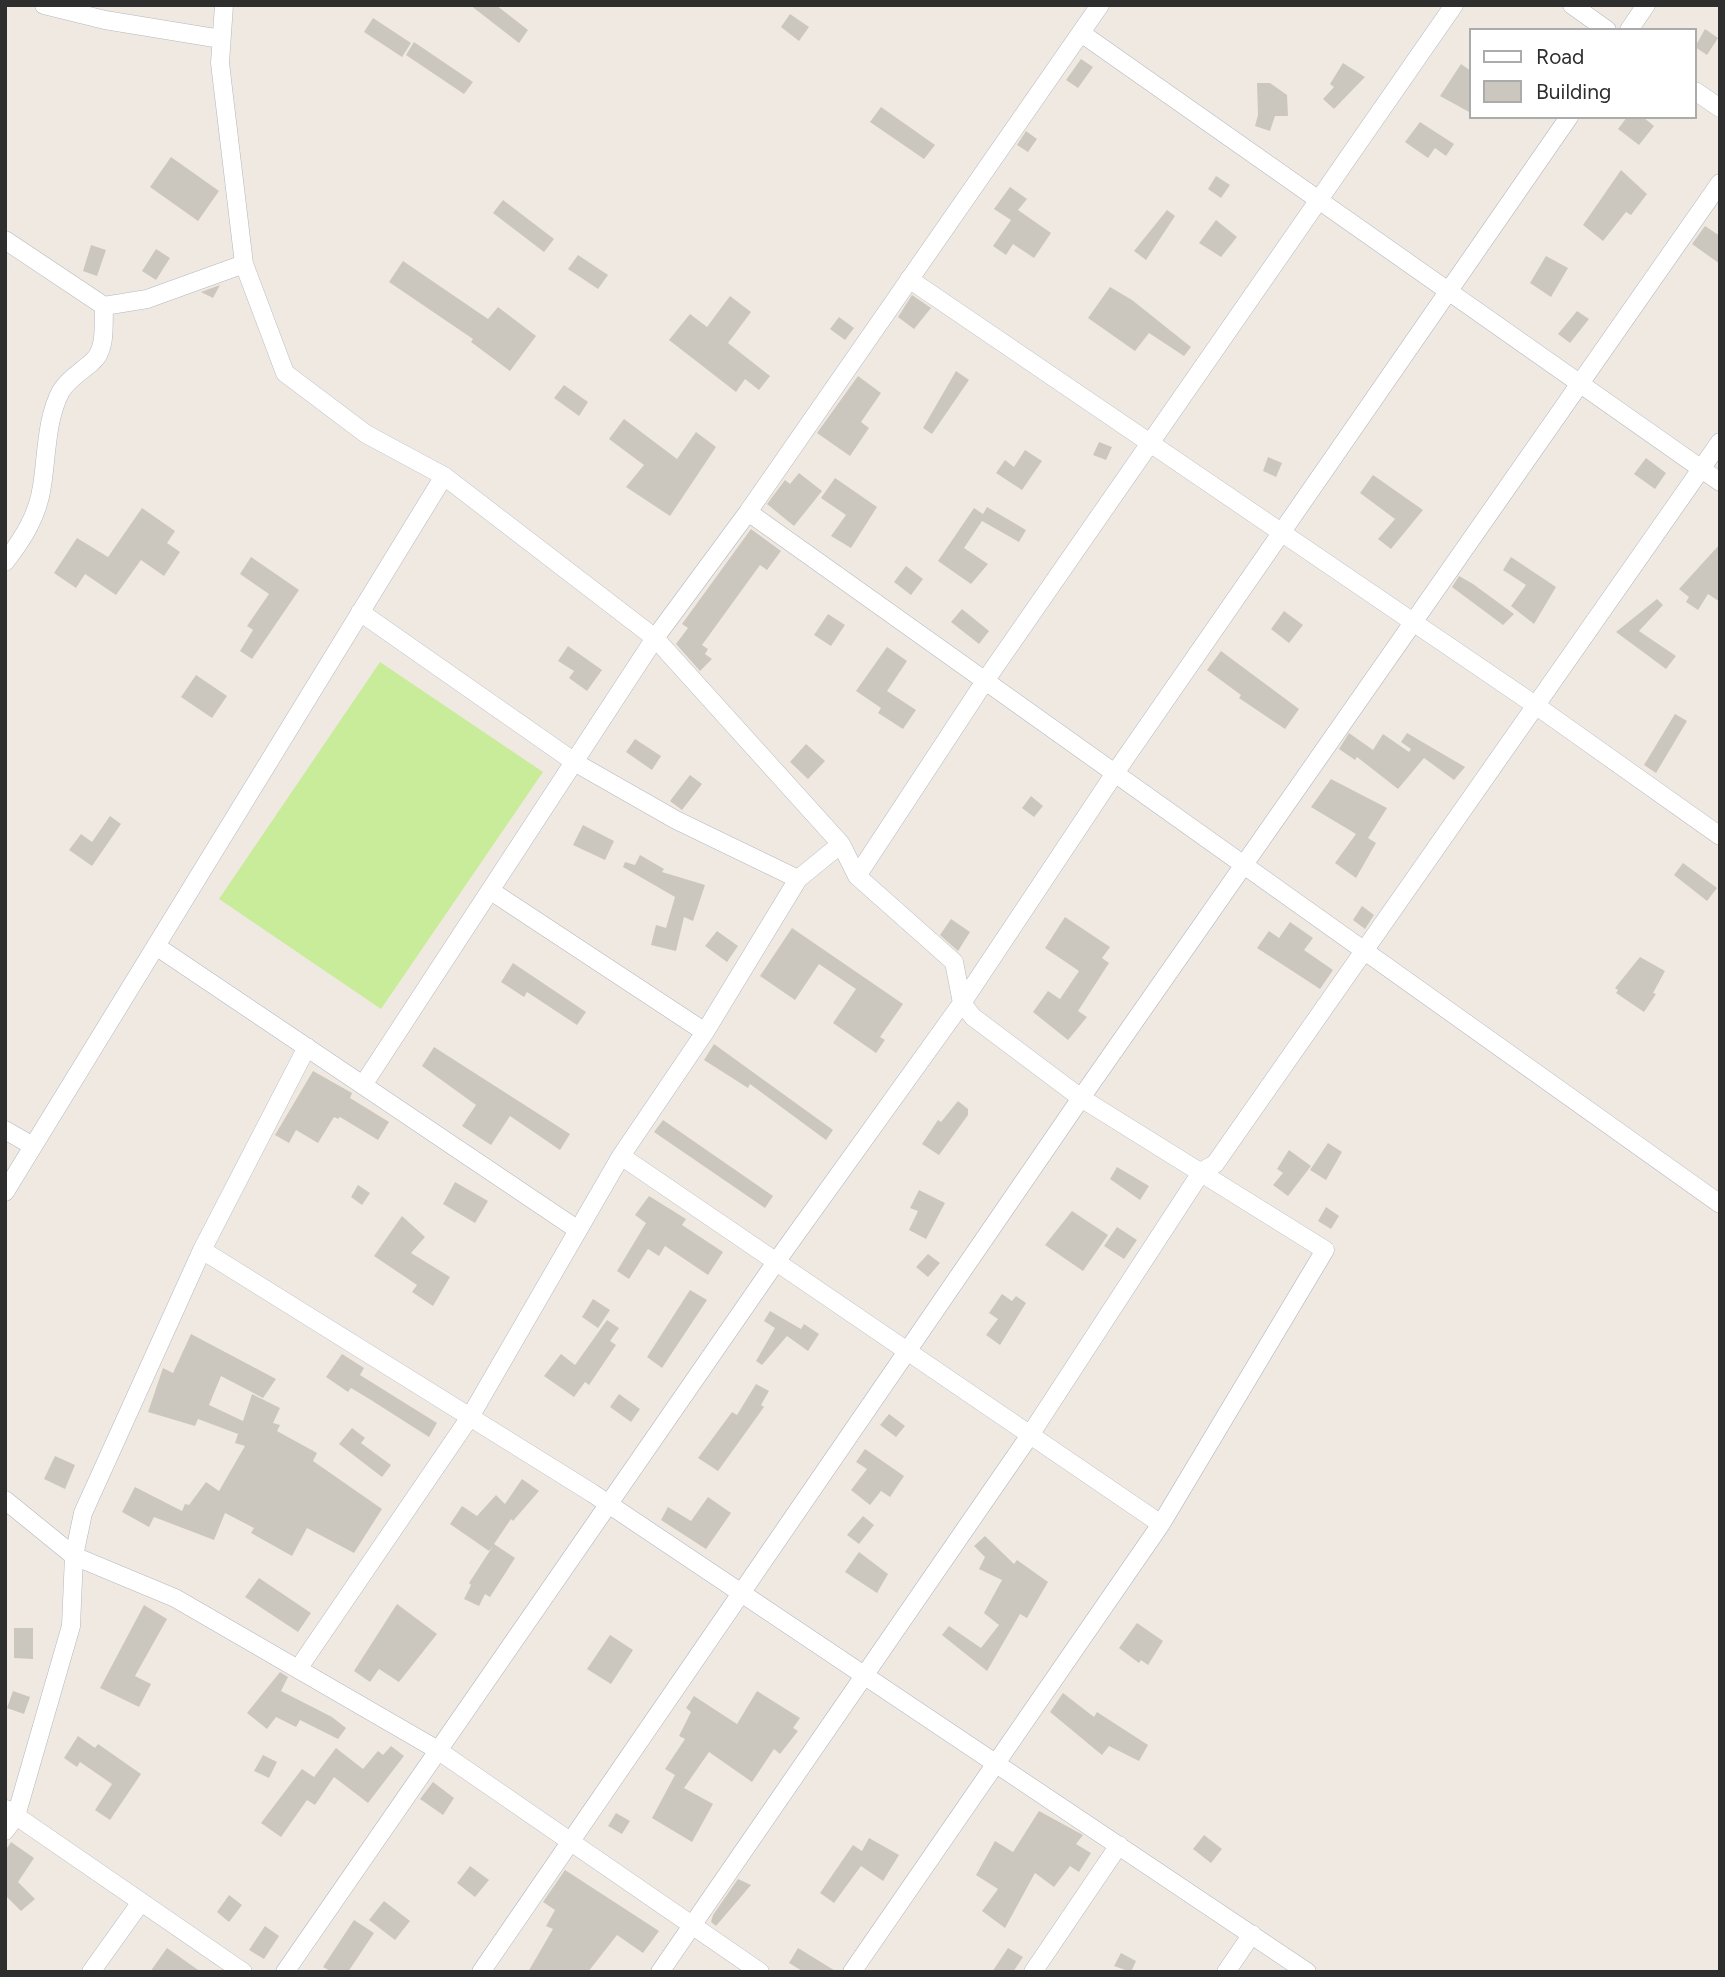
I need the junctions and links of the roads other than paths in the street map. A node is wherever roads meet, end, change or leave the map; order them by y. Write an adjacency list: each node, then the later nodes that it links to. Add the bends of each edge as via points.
1 (44, 5): 10 (street)
2 (224, 5): 10 (street)
3 (1100, 5): 9 (street)
4 (1454, 5): 15 (street)
5 (1572, 5): 7 (street)
6 (1646, 5): 8 (street)
7 (1604, 28)
8 (1630, 28)
9 (1080, 33): 15 (street); 18 (street)
10 (221, 39): 17 (street)
11 (1697, 92): 12 (street)
12 (1720, 108)
13 (1568, 119): 19 (street)
14 (1720, 183): 21 (street)
15 (1320, 201): 19 (street); 23 (street)
16 (5, 240): 20 (street)
17 (244, 264): 20 (street, via 147,299); 25 (street, via 285,373 366,434)
18 (909, 279): 23 (street); 27 (street)
19 (1448, 291): 21 (street); 28 (street)
20 (104, 306): 29 (street, via 102,345 95,361 61,392 50,424 33,521)
21 (1581, 384): 24 (street); 31 (street)
22 (1720, 442): 24 (street)
23 (1152, 445): 28 (street); 33 (street)
24 (1701, 469): 26 (street); 34 (street)
25 (444, 477): 30 (street); 32 (street)
26 (1720, 482)
27 (748, 512): 32 (street); 33 (street)
28 (1281, 533): 31 (street); 36 (street)
29 (5, 562)
30 (360, 612): 35 (street); 43 (street)
31 (1414, 623): 34 (street); 39 (street)
32 (655, 638): 35 (street); 38 (street)
33 (985, 681): 36 (street); 40 (street)
34 (1537, 706): 37 (street); 44 (street)
35 (576, 763): 41 (street, via 676,820); 42 (street)
36 (1115, 773): 39 (street); 45 (street)
37 (1720, 836)
38 (841, 844): 40 (street); 41 (street)
39 (1245, 866): 44 (street); 49 (street)
40 (858, 876): 45 (street, via 954,962)
41 (797, 879): 46 (street)
42 (491, 891): 46 (street); 48 (street)
43 (156, 946): 47 (street); 51 (street)
44 (1365, 951): 53 (street, via 1215,1164); 55 (street)
45 (962, 1003): 49 (street, via 972,1017); 58 (street)
46 (705, 1032): 52 (street)
47 (307, 1047): 48 (street); 57 (street)
48 (363, 1085): 56 (street)
49 (1081, 1098): 53 (street); 59 (street)
50 (5, 1130): 51 (street)
51 (33, 1146): 54 (street)
52 (621, 1156): 56 (street); 58 (street)
53 (1202, 1171): 61 (street); 64 (street, via 1325,1250)
54 (5, 1192)
55 (1720, 1204)
56 (578, 1230): 60 (street)
57 (202, 1250): 60 (street); 65 (street, via 83,1513)
58 (776, 1262): 59 (street); 63 (street)
59 (908, 1352): 61 (street); 66 (street)
60 (470, 1417): 63 (street); 67 (street)
61 (1030, 1435): 64 (street); 68 (street)
62 (5, 1500): 65 (street)
63 (607, 1504): 66 (street); 69 (street)
64 (1161, 1524): 70 (street)
65 (74, 1556): 67 (street, via 175,1598); 71 (street, via 71,1626)
66 (742, 1593): 68 (street); 73 (street)
67 (298, 1669): 69 (street)
68 (865, 1675): 70 (street); 76 (street)
69 (436, 1749): 73 (street); 80 (street)
70 (996, 1763): 74 (street); 84 (street)
71 (10, 1812): 72 (street); 75 (street)
72 (5, 1831)
73 (571, 1842): 76 (street); 81 (street)
74 (1119, 1845): 77 (street); 85 (street)
75 (141, 1902): 78 (street); 79 (street)
76 (692, 1925): 82 (street); 83 (street)
77 (1252, 1934): 86 (street); 87 (street)
78 (92, 1972)
79 (243, 1972)
80 (285, 1972)
81 (481, 1972)
82 (660, 1972)
83 (761, 1972)
84 (852, 1972)
85 (1033, 1972)
86 (1226, 1972)
87 (1307, 1972)

